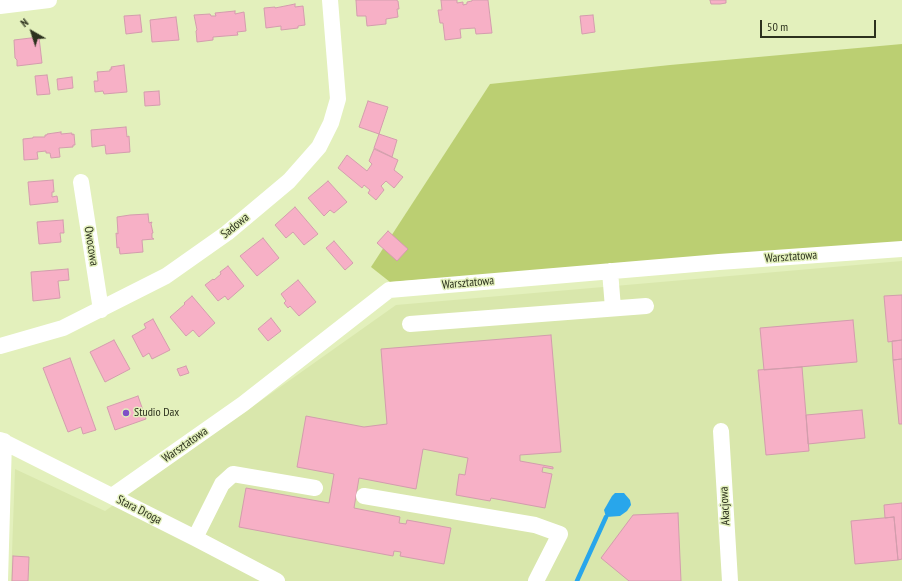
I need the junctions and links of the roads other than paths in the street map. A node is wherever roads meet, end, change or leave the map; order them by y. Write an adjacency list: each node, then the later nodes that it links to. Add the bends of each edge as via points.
1 (49, 0): 3 (street)
2 (330, 0): 9 (street, Sadowa, via 338,99 331,124 319,148 289,181 227,233 166,276)
3 (0, 6)
4 (81, 182): 9 (street, Owocowa)
5 (897, 249): 6 (street, Warsztatowa)
6 (610, 271): 8 (street); 15 (street, Warsztatowa, via 389,290 243,404)
7 (646, 306): 8 (street)
8 (614, 308): 10 (street)
9 (101, 310): 11 (street, Sadowa, via 63,328)
10 (410, 324)
11 (0, 346)
12 (721, 431): 21 (street, Akacjowa)
13 (2, 441): 15 (street, Stara Droga); 18 (street)
14 (315, 488): 17 (street, via 233,474 222,484)
15 (112, 496): 17 (street, Stara Droga)
16 (364, 496): 20 (street, via 535,525 560,534)
17 (195, 538): 19 (street, Stara Droga)
18 (0, 580)
19 (277, 581)
20 (536, 581)
21 (730, 581)

